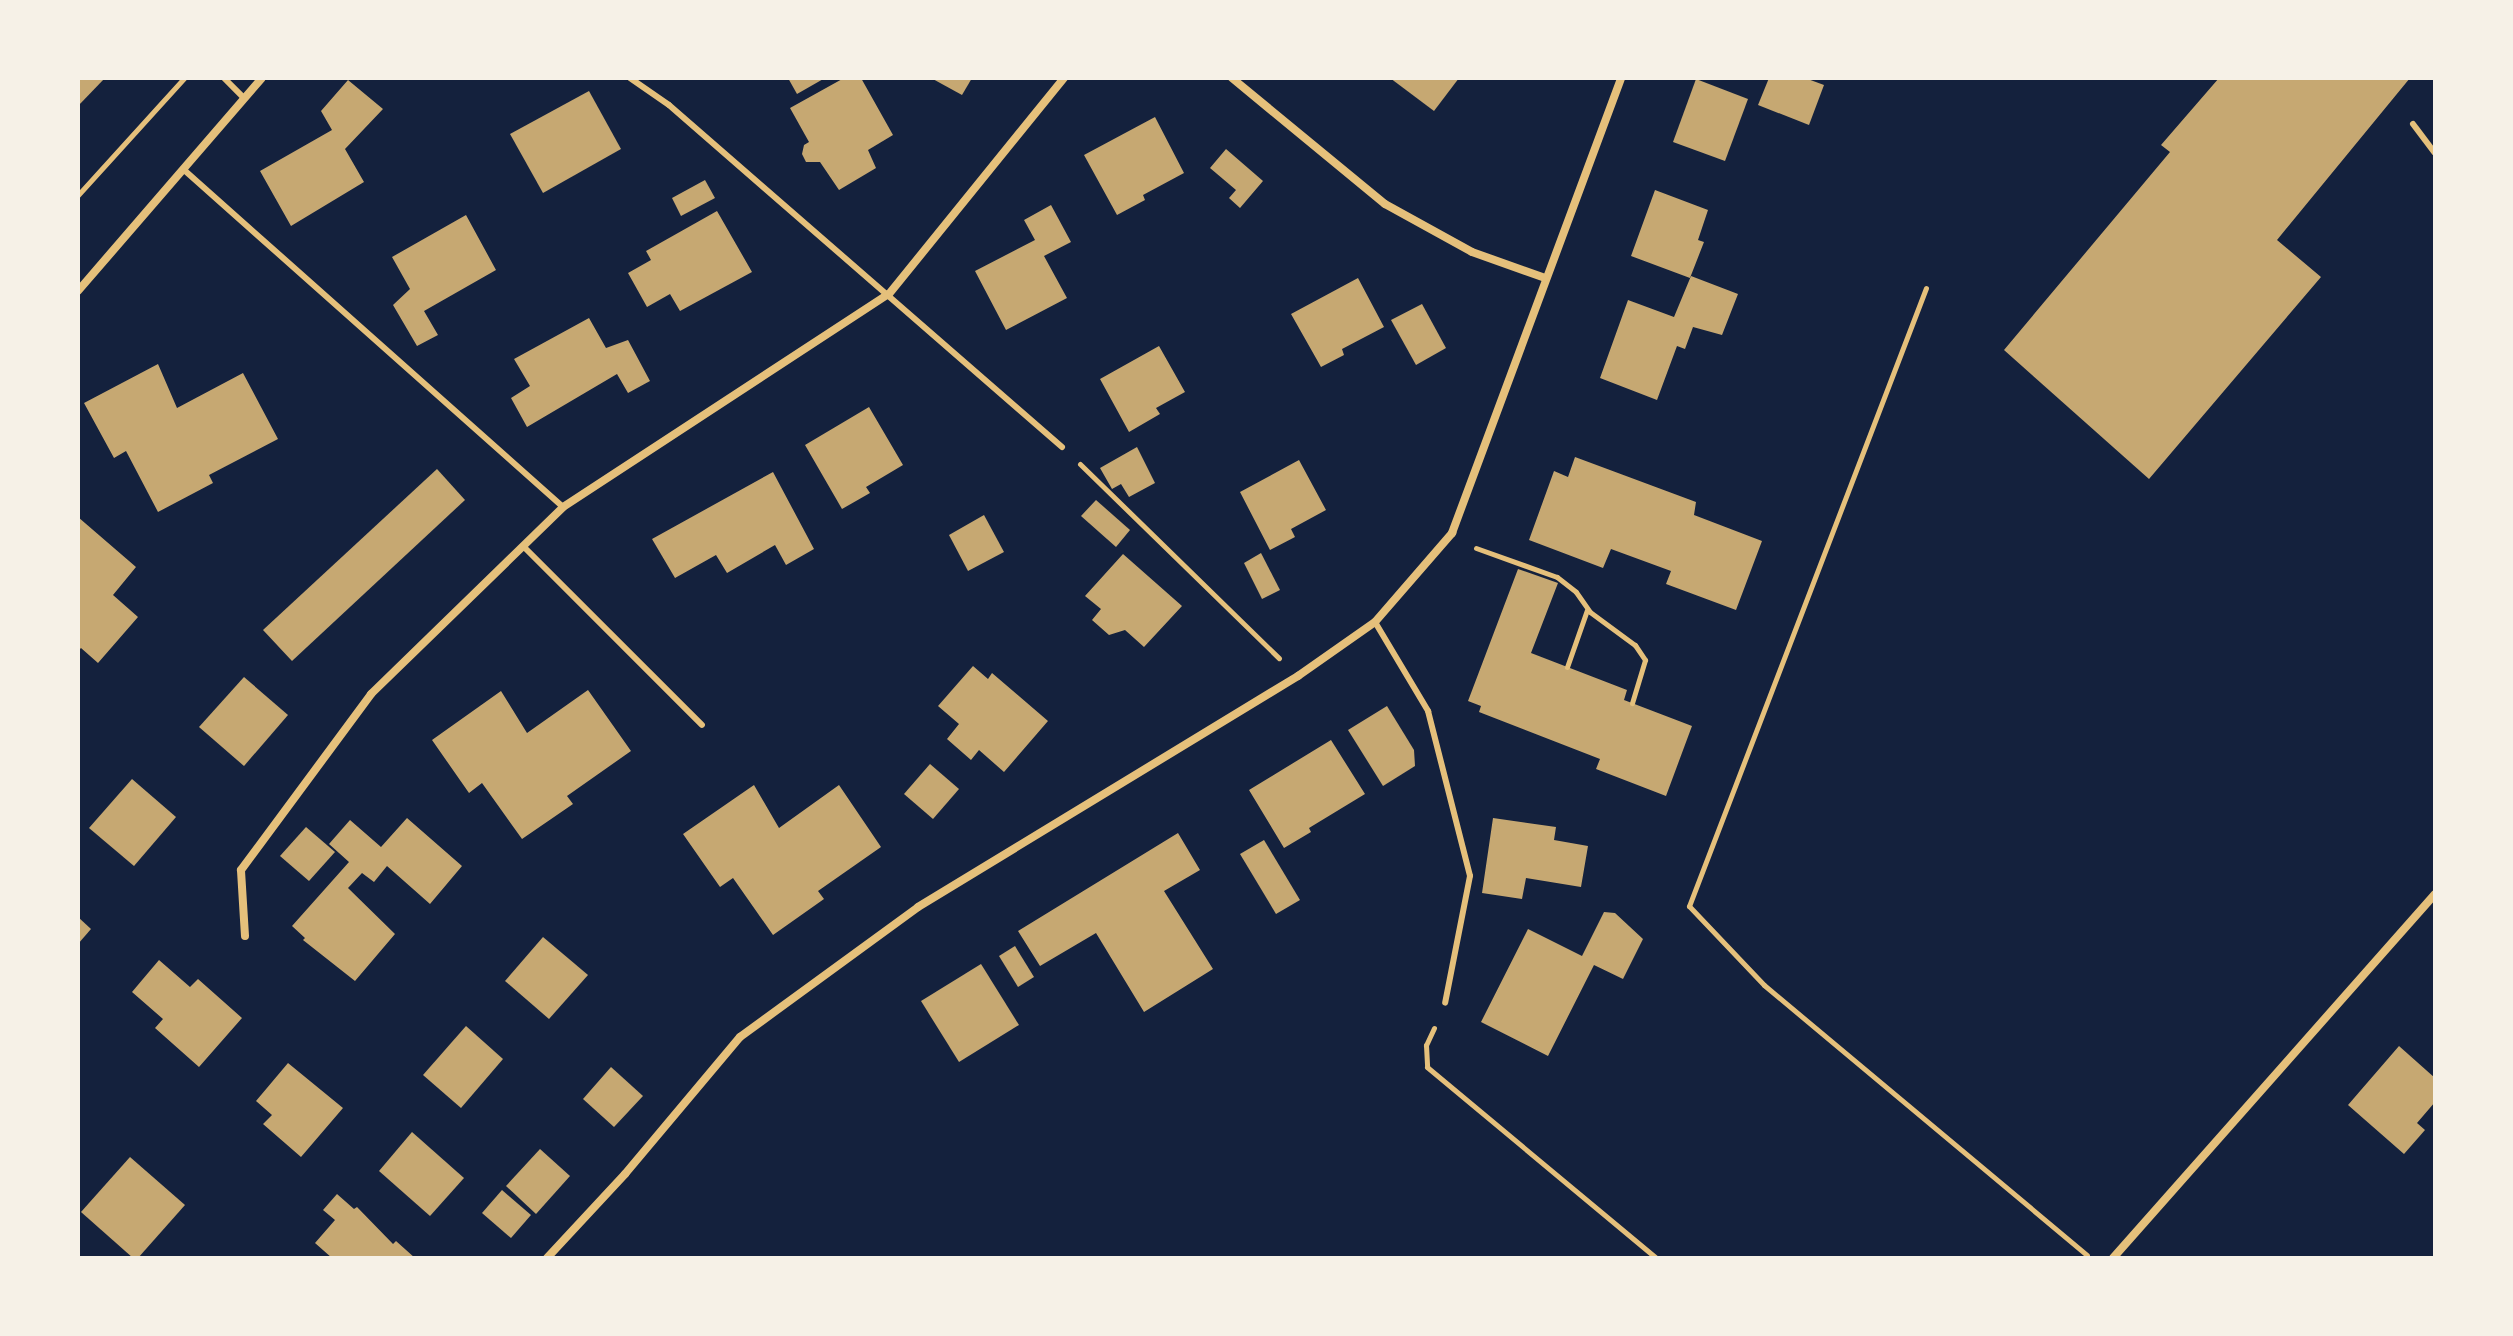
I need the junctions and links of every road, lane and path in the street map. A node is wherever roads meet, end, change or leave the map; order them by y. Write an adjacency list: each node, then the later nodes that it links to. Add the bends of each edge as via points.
1 (184, 78): 12 (path)
2 (224, 78): 8 (lane)
3 (262, 78): 8 (street)
4 (630, 78): 16 (lane, via 669,105)
5 (1064, 78): 16 (street)
6 (1232, 78): 13 (street, via 1385,204 1472,252)
7 (1621, 78): 13 (street)
8 (244, 98): 11 (street)
9 (2413, 124): 10 (lane)
10 (2435, 153)
11 (183, 169): 15 (street); 18 (lane)
12 (78, 195)
13 (1545, 278): 19 (street)
14 (1926, 288): 32 (path, via 1689,906 1764,985)
15 (78, 291)
16 (889, 294): 17 (lane); 18 (street)
17 (1062, 447): 24 (path)
18 (563, 507): 20 (street)
19 (1452, 533): 21 (path, via 1484,553 1557,577); 22 (street)
20 (523, 546): 26 (lane); 28 (street, via 371,694 241,870)
21 (1588, 609): 23 (path); 25 (path, via 1635,645 1645,660)
22 (1375, 622): 24 (street); 29 (lane, via 1428,711 1470,876)
23 (1567, 667)
24 (1298, 676): 30 (street, via 918,907 740,1037)
25 (1632, 703)
26 (702, 725)
27 (2435, 894): 33 (street)
28 (245, 936)
29 (1445, 1003): 31 (path, via 1426,1045 1427,1067)
30 (547, 1258)
31 (1656, 1258)
32 (2091, 1258)
33 (2113, 1258)

